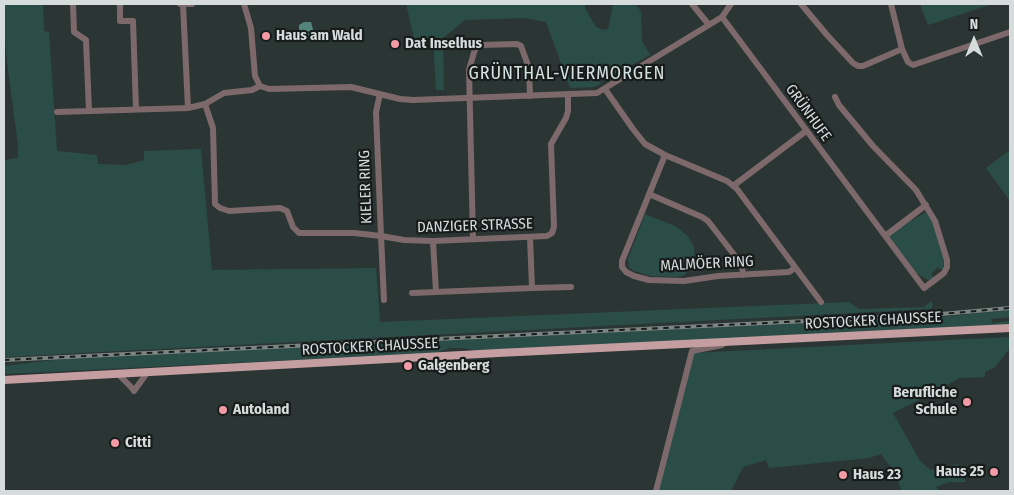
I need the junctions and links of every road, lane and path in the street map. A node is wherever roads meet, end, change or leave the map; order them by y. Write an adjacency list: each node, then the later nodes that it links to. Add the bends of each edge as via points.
1 (73, 4): 25 (street, via 74,32 86,40)
2 (120, 4): 24 (street, via 120,21 133,21)
3 (180, 4): 4 (street)
4 (183, 4): 5 (street); 23 (street)
5 (192, 4)
6 (244, 4): 15 (street, via 251,28 254,76)
7 (692, 4): 12 (street)
8 (731, 4): 11 (street)
9 (801, 4): 14 (street, via 827,36 858,66)
10 (891, 4): 14 (street)
11 (722, 17): 12 (street); 27 (street, GRÜNHUFE)
12 (709, 25): 16 (street)
13 (1010, 32): 14 (street, via 913,65)
14 (902, 49)
15 (260, 86): 17 (street, via 269,89 351,87); 22 (street, via 224,93)
16 (605, 89): 18 (street, via 591,94); 28 (street, via 640,139)
17 (380, 94): 21 (street, via 413,100); 32 (street, KIELER RING, via 376,112)
18 (568, 95): 19 (street); 33 (street, DANZIGER STRASSE, via 566,118 553,139 551,151 554,227 547,236)
19 (530, 96): 21 (street); 21 (street, via 529,68 521,46 482,45 475,49 471,60)
20 (835, 97): 31 (street, GRÜNHUFE, via 854,124 916,190)
21 (469, 99): 35 (street)
22 (205, 104): 23 (street); 32 (street, KIELER RING, via 213,128 216,204 220,208 229,211 280,208 287,211 299,233)
23 (188, 108): 24 (street)
24 (136, 109): 25 (street)
25 (89, 111): 26 (street)
26 (57, 112)
27 (806, 131): 29 (street); 34 (street, GRÜNHUFE)
28 (665, 155): 29 (street); 30 (street, MALMÖER RING)
29 (733, 186): 37 (street)
30 (649, 194): 38 (street, via 708,221 742,265); 38 (street, MALMÖER RING, via 622,261 626,272 649,280 666,281)
31 (926, 206): 34 (street); 34 (street, GRÜNHUFE, via 935,221 947,267 924,288)
32 (380, 236): 36 (street, DANZIGER STRASSE); 43 (street)
33 (530, 236): 35 (street, DANZIGER STRASSE); 40 (street)
34 (884, 236)
35 (473, 239): 36 (street, DANZIGER STRASSE)
36 (433, 240): 41 (street)
37 (795, 268): 38 (street, MALMÖER RING, via 789,272); 44 (street)
38 (743, 275)
39 (571, 287): 40 (street)
40 (532, 288): 41 (street)
41 (436, 292): 42 (street)
42 (412, 293)
43 (384, 300)
44 (822, 302)
45 (1010, 328): 46 (main road, ROSTOCKER CHAUSSEE)
46 (738, 342): 47 (main road, ROSTOCKER CHAUSSEE); 50 (street, ROSTOCKER CHAUSSEE, via 692,351)
47 (147, 373): 48 (main road, ROSTOCKER CHAUSSEE); 48 (street, via 134,392)
48 (118, 374): 49 (main road, ROSTOCKER CHAUSSEE)
49 (4, 380)
50 (656, 491)

